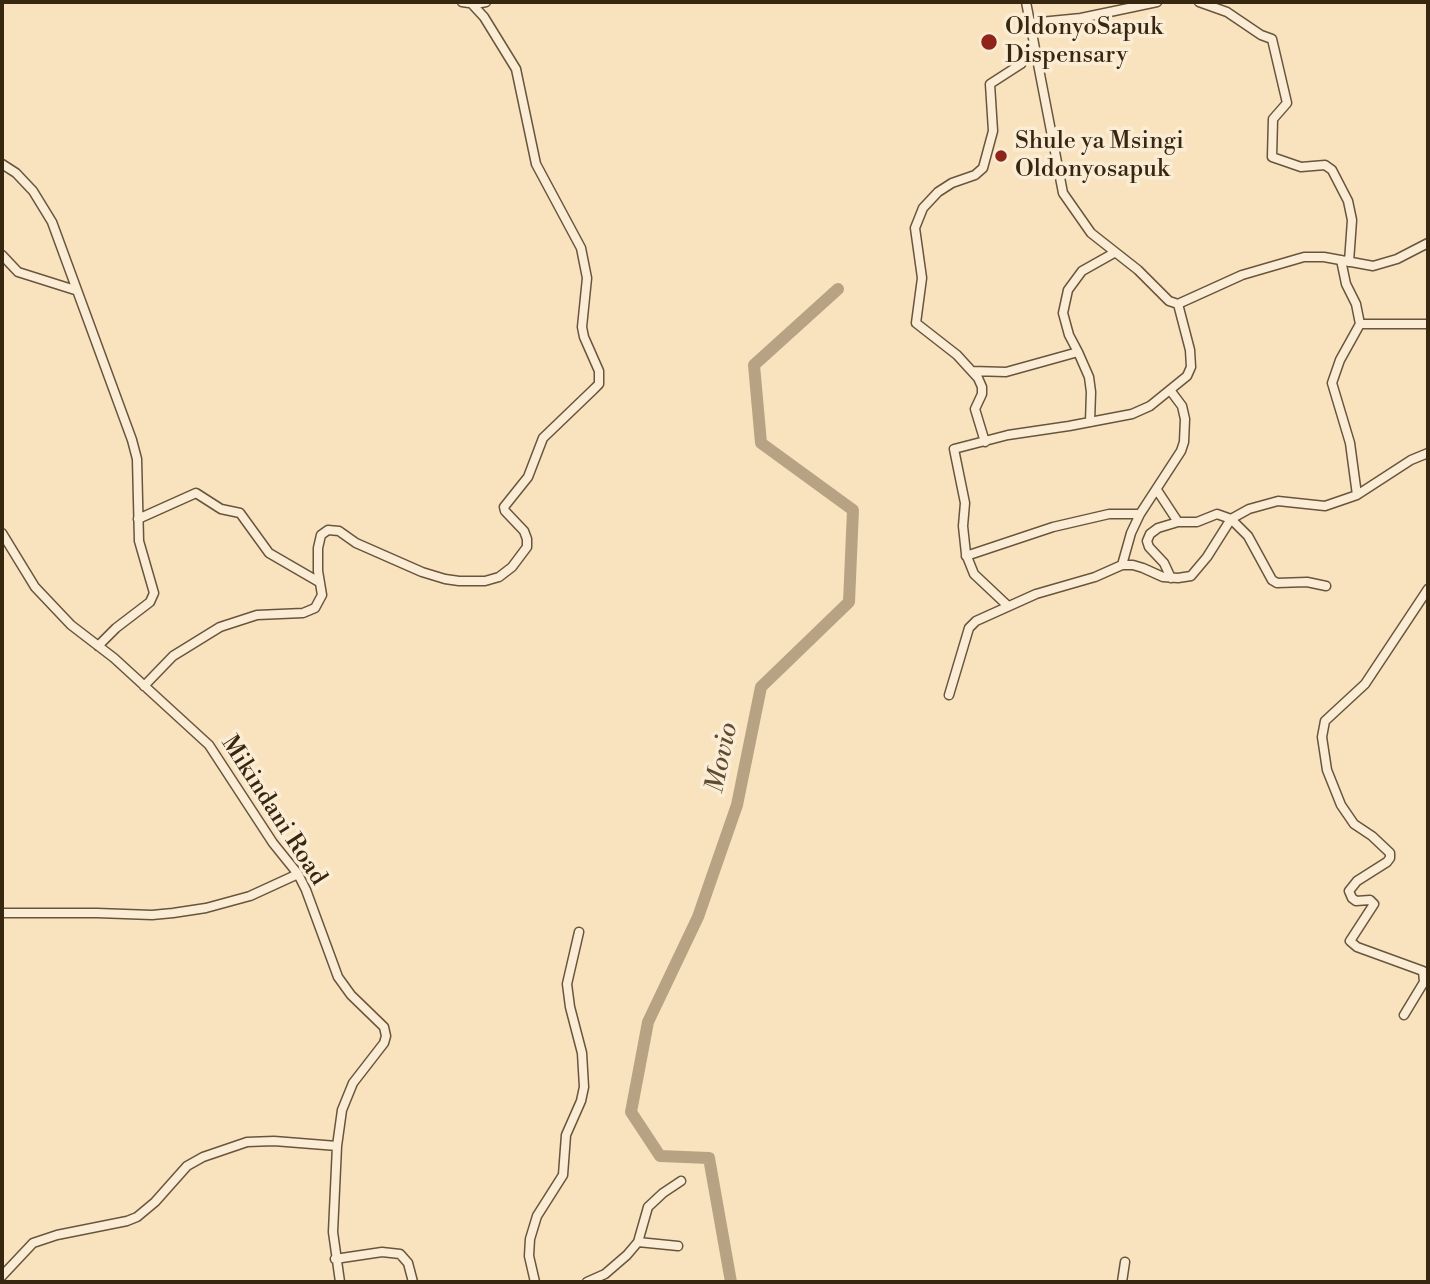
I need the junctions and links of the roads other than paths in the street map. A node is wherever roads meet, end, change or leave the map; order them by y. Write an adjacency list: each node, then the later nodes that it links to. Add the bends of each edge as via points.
1 (461, 2): 6 (street)
2 (486, 2): 6 (street)
3 (1026, 2): 7 (street)
4 (1157, 2): 7 (street)
5 (1199, 2): 13 (street, via 1227,12 1272,39 1287,103 1273,119 1272,157 1301,167 1325,165 1332,170 1352,220)
6 (472, 4): 34 (street, via 516,69 536,164 580,248 587,278 582,327 599,371 599,384 543,438 528,477 504,507 527,539 523,555 499,577 445,579 328,530 321,535 318,548)
7 (1030, 23): 8 (street)
8 (1034, 44): 11 (street, via 1063,192 1087,228); 19 (street, via 1021,64 990,84 993,131 983,168 938,192 923,208 915,228 922,278 916,323)
9 (2, 164): 14 (street, via 33,191 47,213)
10 (1428, 243): 13 (street, via 1382,265)
11 (1114, 253): 15 (street, via 1164,298); 18 (street, via 1082,271 1068,290 1063,313)
12 (2, 255): 14 (street, via 18,272)
13 (1345, 261): 15 (street, via 1313,256 1289,261 1226,281); 16 (street, via 1346,284)
14 (75, 290): 27 (street, via 132,440 138,470)
15 (1178, 304): 20 (street, via 1191,367)
16 (1360, 324): 17 (street); 25 (street, via 1332,383 1350,443)
17 (1428, 324)
18 (1078, 352): 19 (street, via 1006,372); 21 (street, via 1089,377)
19 (972, 371): 22 (street, via 982,387 975,409)
20 (1170, 390): 21 (street, via 1142,410); 24 (street, via 1181,406 1186,432 1181,451)
21 (1090, 422): 22 (street)
22 (985, 442): 31 (street, via 956,447 953,452 965,503)
23 (1428, 453): 25 (street)
24 (1157, 490): 26 (street); 29 (street)
25 (1357, 495): 28 (street, via 1325,506 1269,502)
26 (1140, 514): 31 (street, via 1109,514 1053,527); 32 (street)
27 (138, 519): 34 (street, via 197,493 221,509 240,513 270,553); 38 (street, via 138,541 153,598)
28 (1231, 519): 29 (street, via 1217,514 1197,522); 33 (street, via 1191,576); 35 (street, via 1248,536 1277,583)
29 (1178, 522): 33 (street, via 1158,528 1147,541)
30 (2, 533): 38 (street, Mikindani Road, via 35,587)
31 (966, 556): 37 (street, via 981,583)
32 (1122, 565): 33 (street); 37 (street)
33 (1171, 578)
34 (319, 582): 39 (street, via 322,595 310,611 257,615 220,627 173,656)
35 (1326, 586)
36 (1428, 589): 44 (street, via 1365,684 1325,721 1322,737 1332,787 1347,817 1390,853 1387,862 1349,891 1356,901 1374,904 1350,941 1423,971 1424,982)
37 (1008, 606): 40 (street, via 969,628)
38 (98, 646): 39 (street, Mikindani Road)
39 (144, 686): 41 (street, Mikindani Road, via 209,745)
40 (949, 695)
41 (298, 874): 42 (street, via 250,896 173,913); 45 (street, Mikindani Road, via 338,977 384,1027 386,1036 345,1098)
42 (2, 913)
43 (579, 932): 54 (street, via 567,984 582,1053 584,1087 566,1135 563,1175 537,1216 530,1239)
44 (1404, 1015)
45 (337, 1146): 49 (street, Mikindani Road); 51 (street, via 247,1142 203,1157 187,1166 137,1216 33,1243)
46 (681, 1181): 47 (street, via 648,1207)
47 (638, 1242): 48 (street); 55 (street, via 618,1265)
48 (678, 1246)
49 (335, 1259): 52 (street, Mikindani Road); 53 (street, via 400,1254)
50 (1125, 1262): 56 (street)
51 (2, 1276)
52 (340, 1282)
53 (413, 1282)
54 (535, 1282)
55 (587, 1282)
56 (1122, 1282)

